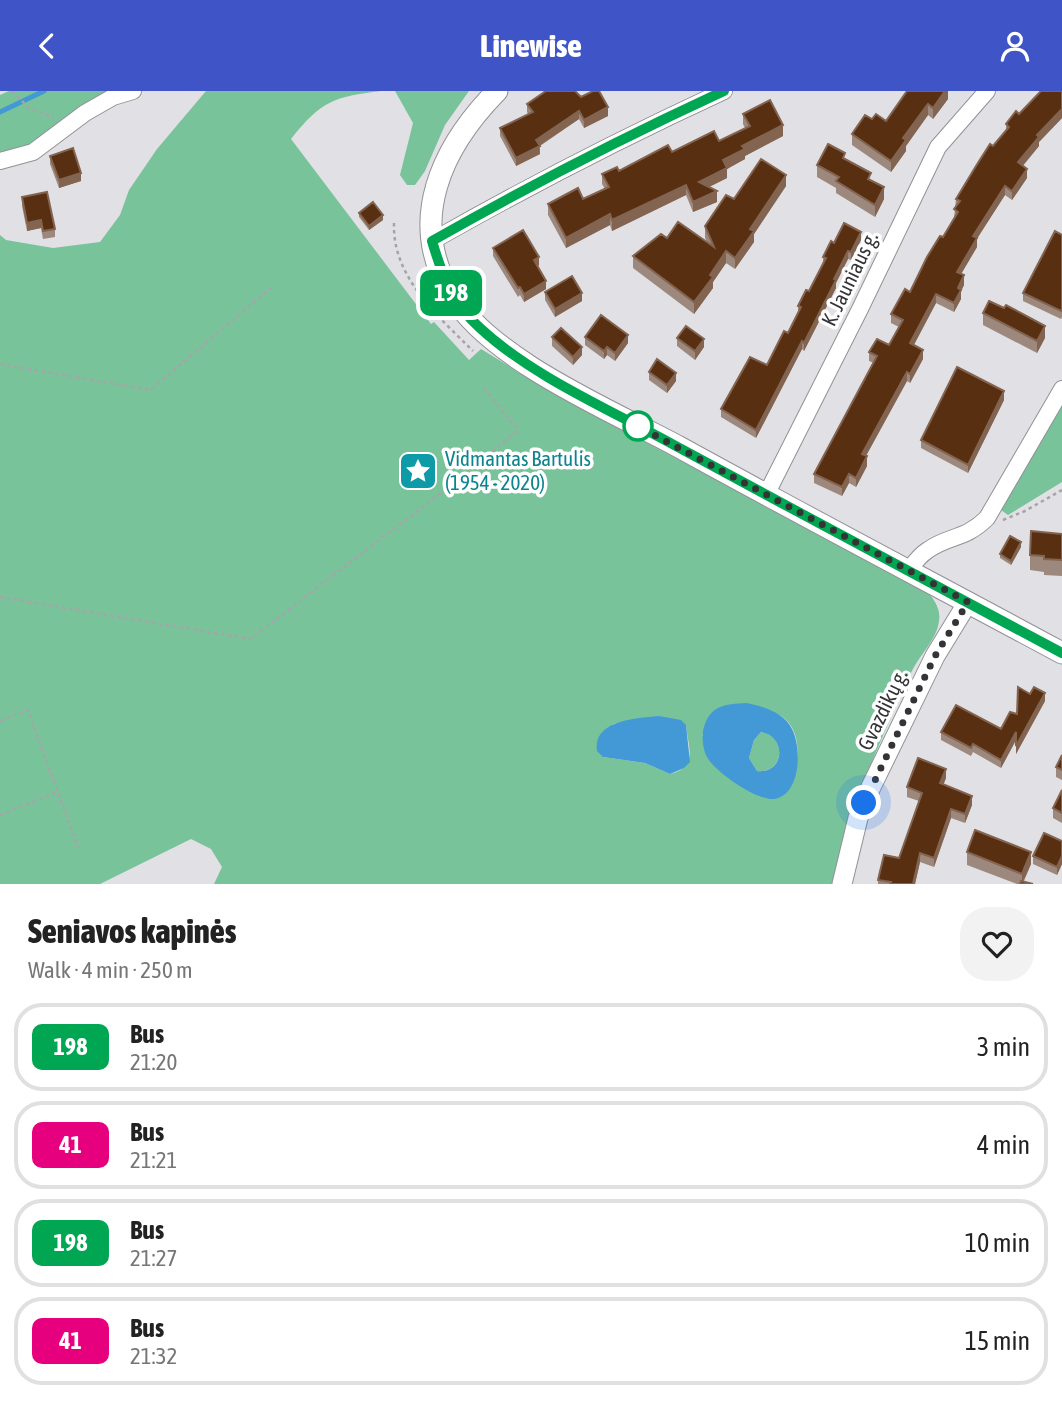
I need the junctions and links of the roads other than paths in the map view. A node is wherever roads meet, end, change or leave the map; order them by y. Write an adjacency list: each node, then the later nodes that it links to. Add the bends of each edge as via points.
1 (133, 91): 5 (street, via 85,113 33,152)
2 (497, 91): 6 (main road, via 478,110 445,163 430,217)
3 (724, 91): 6 (street, via 504,200)
4 (987, 91): 8 (street, K. Jauniaus g., via 938,147)
5 (0, 161)
6 (432, 241): 8 (main road, via 452,296 501,346 613,413)
7 (1062, 389): 9 (street, via 987,518 965,535 930,548)
8 (766, 495): 9 (main road)
9 (909, 570): 10 (main road)
10 (968, 602): 11 (main road); 12 (street, Gvazdikų g., via 935,656 871,787 858,818)
11 (1062, 653)
12 (842, 884)

